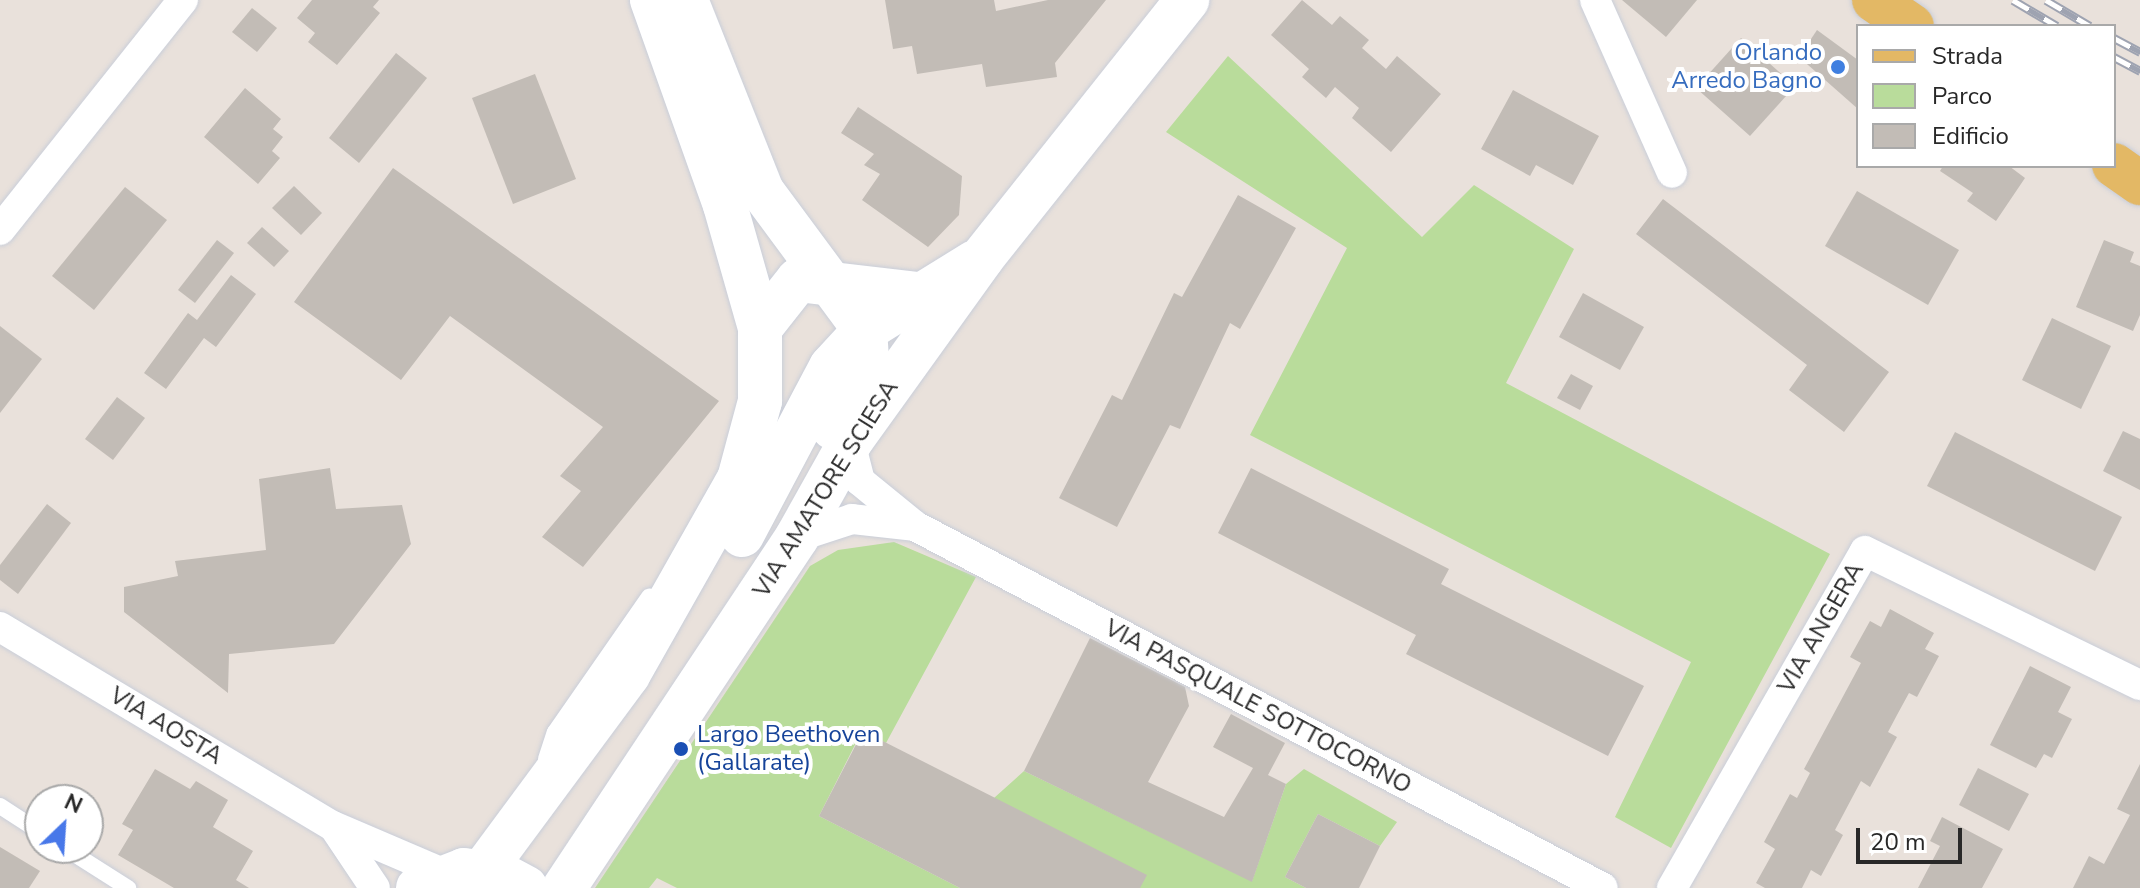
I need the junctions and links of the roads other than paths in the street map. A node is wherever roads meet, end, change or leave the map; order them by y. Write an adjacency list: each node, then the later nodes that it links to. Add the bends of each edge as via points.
1 (183, 0): 11 (street)
2 (652, 0): 15 (street, VIA AMATORE SCIESA, via 725,205)
3 (686, 0): 13 (street, via 762,191)
4 (1187, 0): 12 (street, VIA AMATORE SCIESA)
5 (1595, 0): 9 (street)
6 (1874, 0): 7 (main road)
7 (1909, 24)
8 (2116, 166): 10 (main road)
9 (1672, 173)
10 (2140, 183)
11 (0, 230)
12 (982, 258): 14 (street, VIA AMATORE SCIESA); 17 (street, VIA AMATORE SCIESA)
13 (826, 280): 14 (street); 15 (street, via 798,280); 16 (street)
14 (918, 294): 16 (street, VIA AMATORE SCIESA)
15 (760, 328): 20 (street, VIA AMATORE SCIESA, via 760,401 743,466)
16 (865, 330): 22 (street, VIA AMATORE SCIESA, via 831,367 726,567); 23 (street, VIA AMATORE SCIESA, via 867,362)
17 (850, 442): 18 (street, VIA PASQUALE SOTTOCORNO, via 860,481); 19 (street, VIA AMATORE SCIESA)
18 (915, 526): 19 (street, VIA PASQUALE SOTTOCORNO, via 852,519); 35 (street, VIA PASQUALE SOTTOCORNO)
19 (797, 537): 23 (street, VIA AMATORE SCIESA)
20 (700, 551): 22 (street, VIA AMATORE SCIESA); 26 (lane, VIA AMATORE SCIESA, via 671,568 589,679 555,732)
21 (0, 627): 28 (street, VIA AOSTA)
22 (628, 675): 26 (street, VIA AMATORE SCIESA)
23 (702, 683): 34 (street, VIA AMATORE SCIESA)
24 (2140, 685): 36 (street, VIA ANGERA, via 1865,551)
25 (0, 806): 27 (lane)
26 (528, 810): 30 (street, VIA AMATORE SCIESA)
27 (24, 822)
28 (333, 826): 30 (street, VIA AOSTA); 32 (street, VIA AOSTA)
29 (90, 864): 31 (lane)
30 (449, 877): 33 (street)
31 (128, 888)
32 (375, 888)
33 (526, 888)
34 (564, 888)
35 (1603, 888)
36 (1672, 888)

